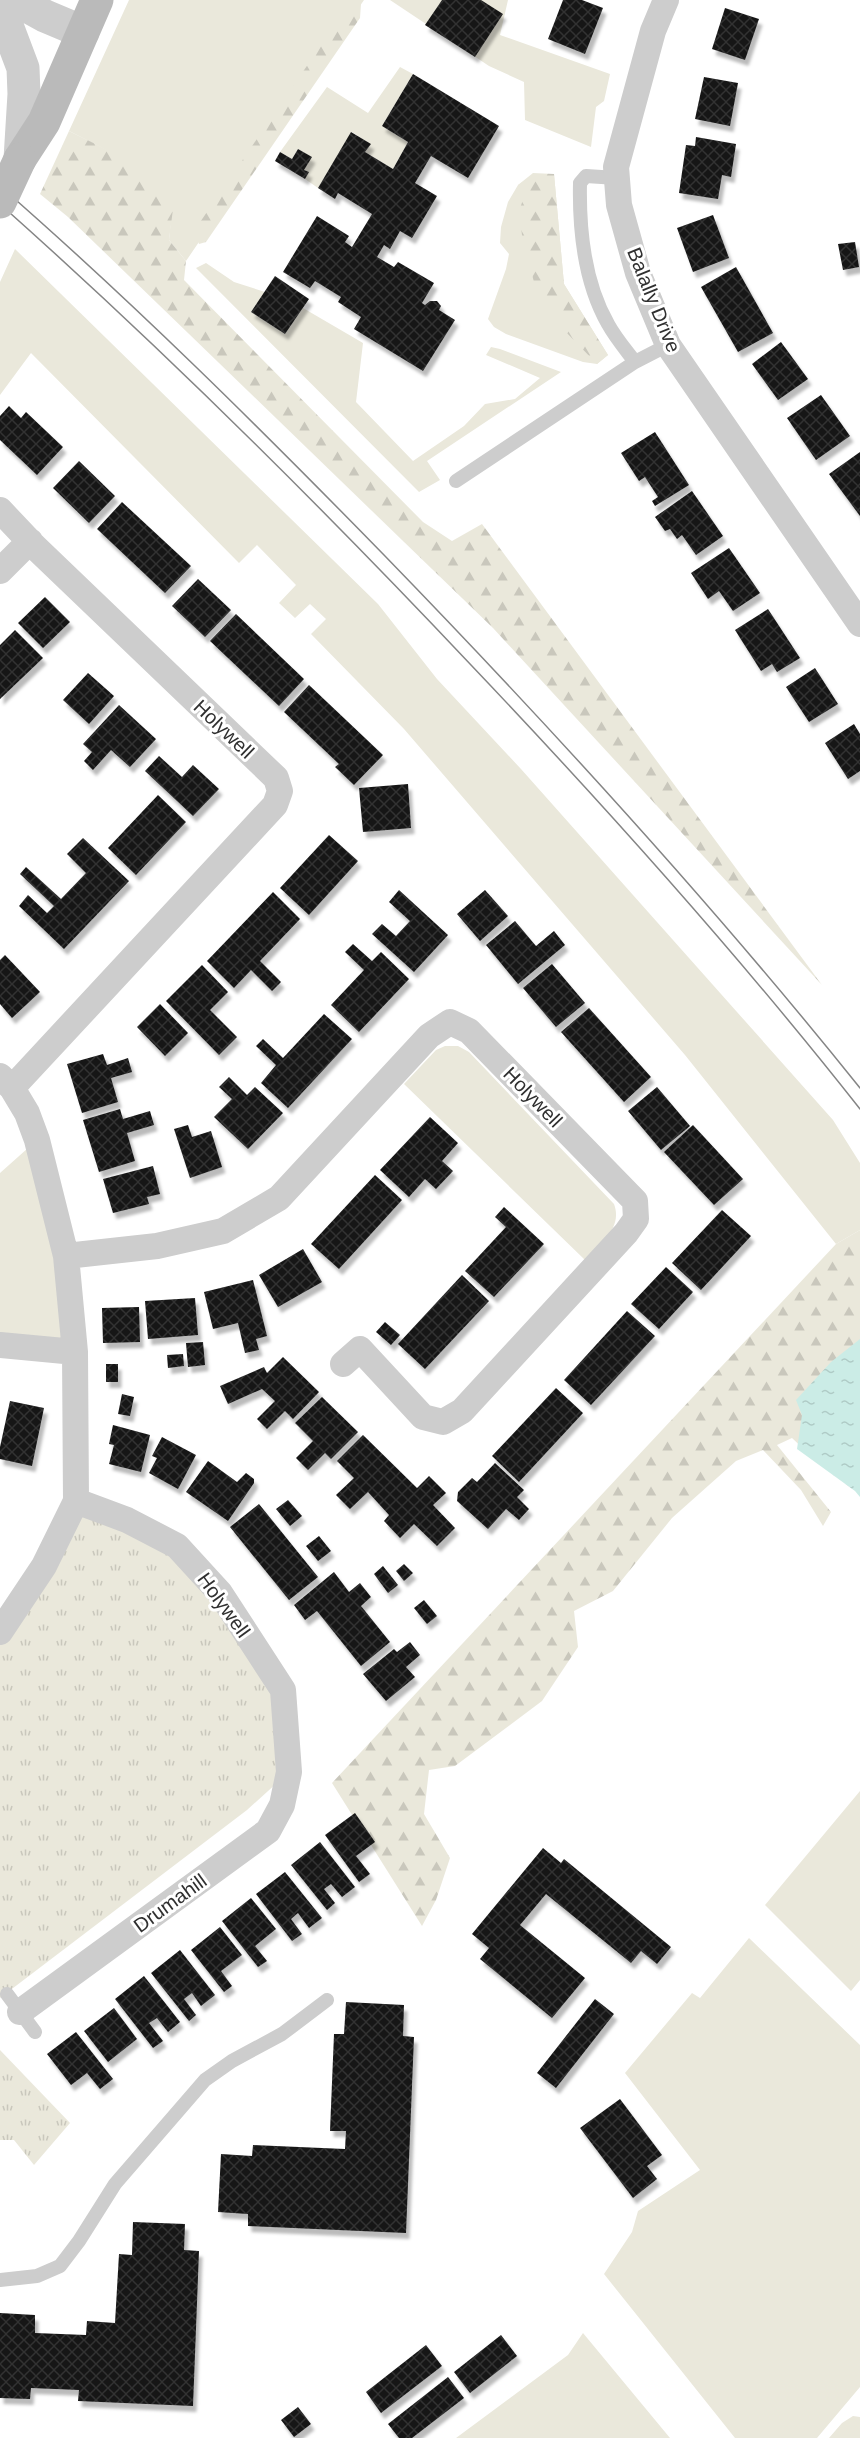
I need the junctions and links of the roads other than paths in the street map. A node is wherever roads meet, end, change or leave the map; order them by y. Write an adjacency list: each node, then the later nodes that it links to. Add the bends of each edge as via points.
1 (16, 0): 5 (street)
2 (97, 0): 5 (main road)
3 (666, 0): 7 (street, Balally Drive, via 638,85 616,167)
4 (0, 8): 6 (street, via 23,68)
5 (83, 32): 6 (main road, via 44,122)
6 (20, 159): 8 (main road, bridge)
7 (617, 178): 9 (street, Balally Drive, via 638,273); 10 (lane, via 586,176 580,183 581,238 589,275 607,323)
8 (0, 202)
9 (668, 345): 10 (lane); 15 (street, Balally Drive)
10 (634, 362): 11 (lane)
11 (456, 481)
12 (0, 510): 13 (street, Holywell)
13 (30, 541): 14 (street); 16 (street, Holywell, via 276,778 280,791 274,805)
14 (0, 571)
15 (860, 624)
16 (6, 1082): 17 (street, Holywell, via 27,1113 37,1140)
17 (66, 1256): 19 (street, Holywell); 20 (street, Holywell, via 158,1246 223,1231 279,1198 429,1036 450,1022 469,1031 634,1201 636,1219 462,1411 443,1422 423,1417 360,1348)
18 (0, 1345): 19 (street)
19 (75, 1352): 21 (street, Holywell)
20 (343, 1364)
21 (76, 1501): 22 (street, Holywell, via 44,1566); 23 (street, Holywell, via 127,1520 177,1546 220,1593 283,1690)
22 (0, 1632)
23 (290, 1772): 25 (street, Drumahill, via 282,1805 268,1831)
24 (327, 2000): 26 (lane, via 282,2034 205,2080 116,2184 60,2266 37,2276)
25 (21, 2013)
26 (0, 2280)

